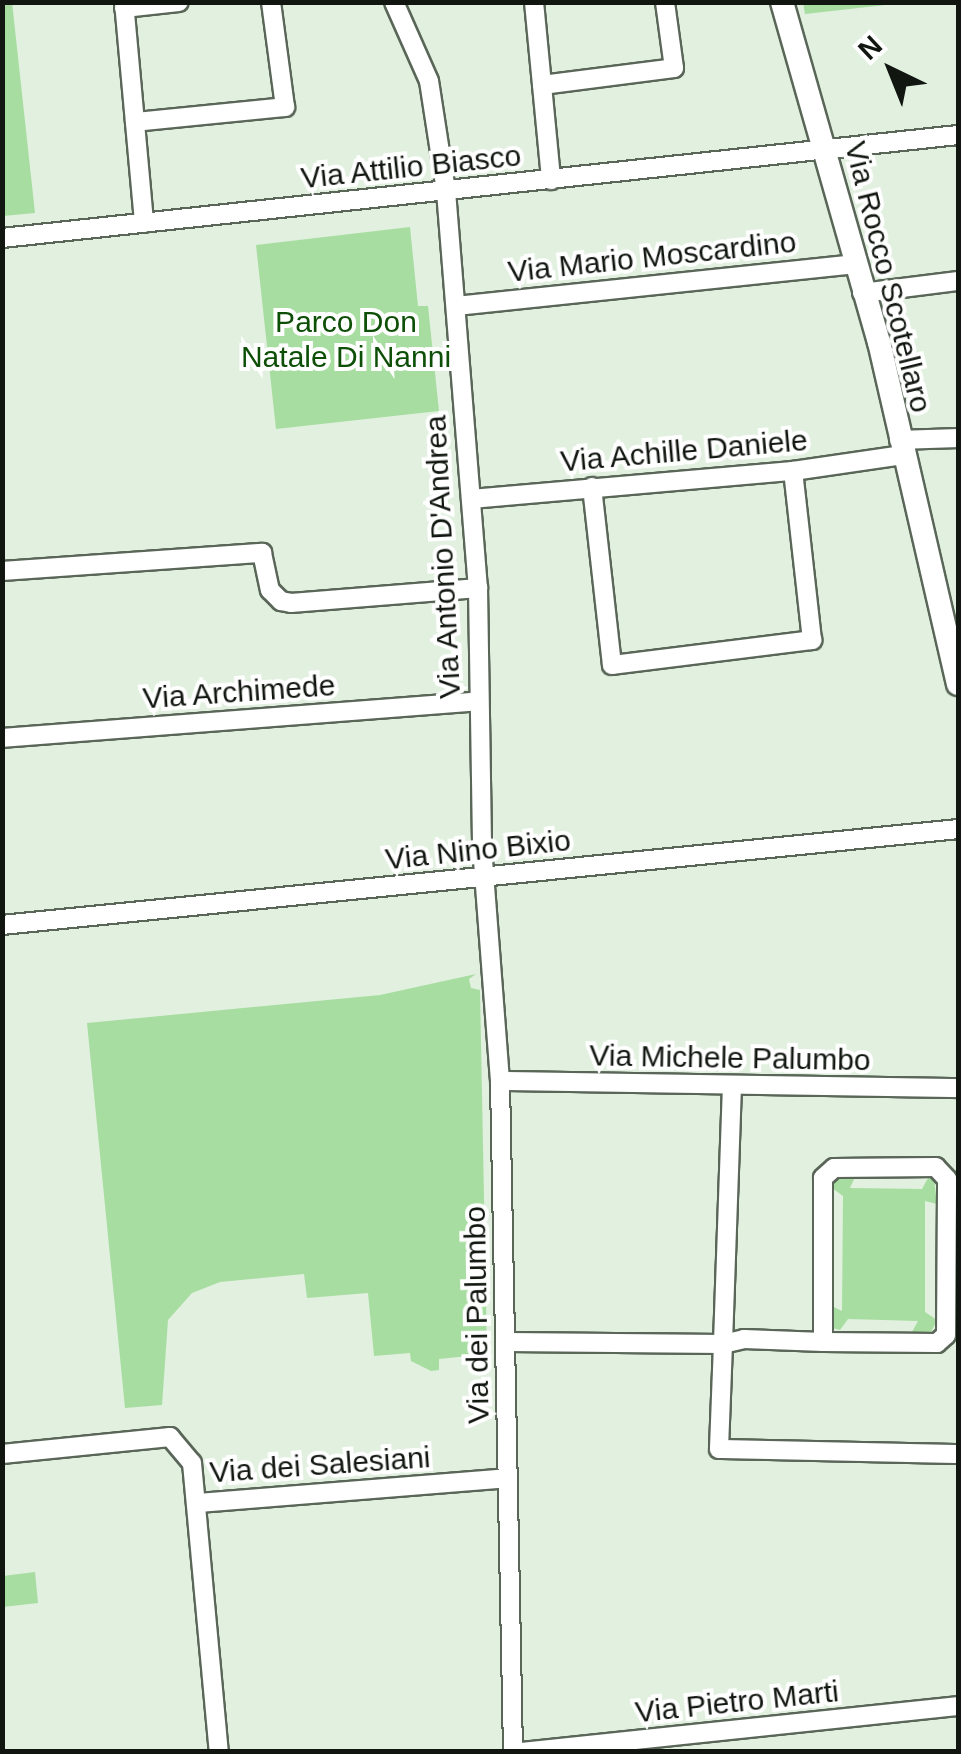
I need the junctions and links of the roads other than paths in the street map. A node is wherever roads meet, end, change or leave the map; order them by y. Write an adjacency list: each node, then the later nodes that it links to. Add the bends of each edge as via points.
1 (179, 2): 7 (street)
2 (271, 2): 9 (street, via 284,107)
3 (394, 2): 13 (street, Via Antonio D'Andrea, via 430,82)
4 (534, 2): 8 (street)
5 (665, 2): 8 (street, via 674,68)
6 (782, 2): 11 (street, Via Rocco Scotellaro)
7 (124, 5): 9 (street)
8 (542, 85): 12 (street)
9 (135, 122): 14 (street)
10 (958, 135): 11 (street, Via Attilio Biasco)
11 (825, 150): 12 (street, Via Attilio Biasco); 16 (street, Via Rocco Scotellaro)
12 (551, 180): 13 (street, Via Attilio Biasco)
13 (446, 191): 14 (street, Via Attilio Biasco); 19 (street, Via Antonio D'Andrea)
14 (144, 223): 15 (street, Via Attilio Biasco)
15 (2, 238)
16 (854, 264): 18 (street, Via Rocco Scotellaro); 19 (street, Via Mario Moscardino)
17 (958, 281): 18 (street)
18 (862, 293): 21 (street, Via Rocco Scotellaro)
19 (456, 306): 24 (street, Via Antonio D'Andrea)
20 (958, 438): 21 (street, Via Achille Daniele)
21 (901, 448): 22 (street, Via Achille Daniele); 27 (street, Via Rocco Scotellaro)
22 (793, 470): 23 (street, Via Achille Daniele); 23 (street, via 812,640 612,665)
23 (592, 487): 24 (street, Via Achille Daniele)
24 (471, 499): 26 (street, Via Antonio D'Andrea)
25 (2, 572): 26 (street, via 262,552 265,577 281,601 291,603)
26 (478, 588): 28 (street, Via Antonio D'Andrea)
27 (958, 684)
28 (479, 701): 29 (street, Via Archimede); 31 (street, Via Antonio D'Andrea)
29 (2, 738)
30 (958, 829): 31 (street, Via Nino Bixio)
31 (484, 877): 32 (street, Via Nino Bixio); 33 (street, Via dei Palumbo)
32 (2, 926)
33 (500, 1081): 34 (street, Via Michele Palumbo); 37 (street, Via dei Palumbo)
34 (732, 1085): 35 (street, Via Michele Palumbo); 39 (street)
35 (958, 1088)
36 (953, 1251): 38 (street, via 946,1335 937,1343); 38 (street, via 947,1179 936,1168 834,1168 823,1178)
37 (506, 1342): 39 (street); 42 (street, Via dei Palumbo)
38 (822, 1342): 39 (street)
39 (724, 1344): 41 (street, via 720,1448)
40 (2, 1454): 43 (street, Via dei Salesiani, via 170,1437 192,1464)
41 (958, 1454)
42 (507, 1478): 43 (street, Via dei Salesiani); 46 (street, Via dei Palumbo)
43 (198, 1503): 45 (street)
44 (958, 1706): 47 (street, Via Pietro Marti)
45 (219, 1752)
46 (513, 1752)
47 (521, 1752)

